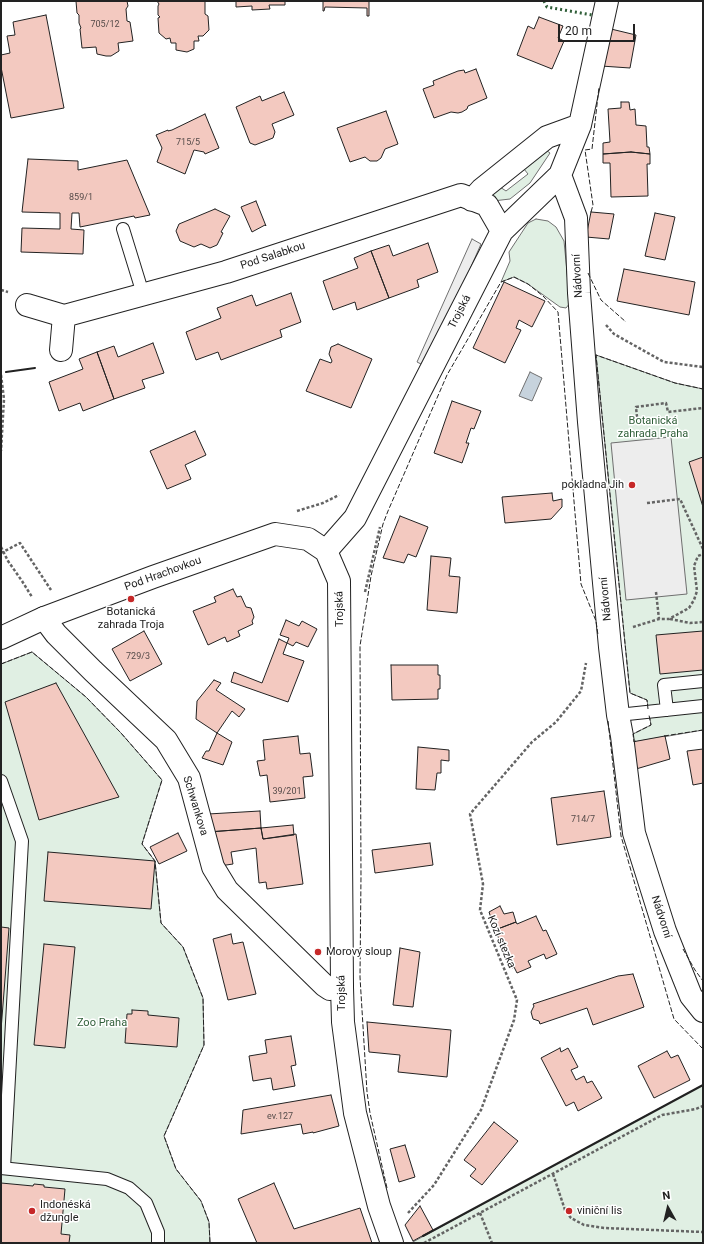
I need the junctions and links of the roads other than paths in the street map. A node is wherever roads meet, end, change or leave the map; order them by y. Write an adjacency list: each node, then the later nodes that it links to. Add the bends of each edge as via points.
1 (607, 1): 2 (street, Trojská)
2 (580, 125): 3 (street, Trojská); 4 (street, via 546,137)
3 (560, 175): 6 (street, Trojská); 17 (street, Nádvorní, via 576,218 589,422)
4 (472, 200): 6 (street, Pod Salabkou, via 487,205); 7 (street, Pod Salabkou, via 461,195 226,272)
5 (123, 229): 7 (lane)
6 (502, 231): 11 (street, Trojská, via 355,518)
7 (143, 294): 9 (street, Pod Salabkou)
8 (27, 305): 9 (street)
9 (64, 316): 10 (street)
10 (61, 350)
11 (326, 551): 12 (street, Pod Hrachovkou, via 308,539 275,534); 19 (street, Trojská, via 339,581)
12 (44, 618): 13 (street, Pod Hrachovkou); 19 (street, Schwankova, via 92,671 166,740 189,778 213,867 227,890 324,985 330,989)
13 (1, 638)
14 (703, 681): 16 (lane, via 664,685)
15 (703, 706): 16 (lane)
16 (667, 710): 17 (lane)
17 (618, 715): 20 (street, Nádvorní, via 634,833 665,932 691,996)
18 (1, 780): 21 (lane, via 22,841)
19 (342, 987): 23 (street, Trojská, via 343,1022 355,1113 379,1206)
20 (703, 1011)
21 (2, 1168): 22 (lane, via 107,1179 129,1188 146,1203 158,1232)
22 (158, 1243)
23 (392, 1243)

